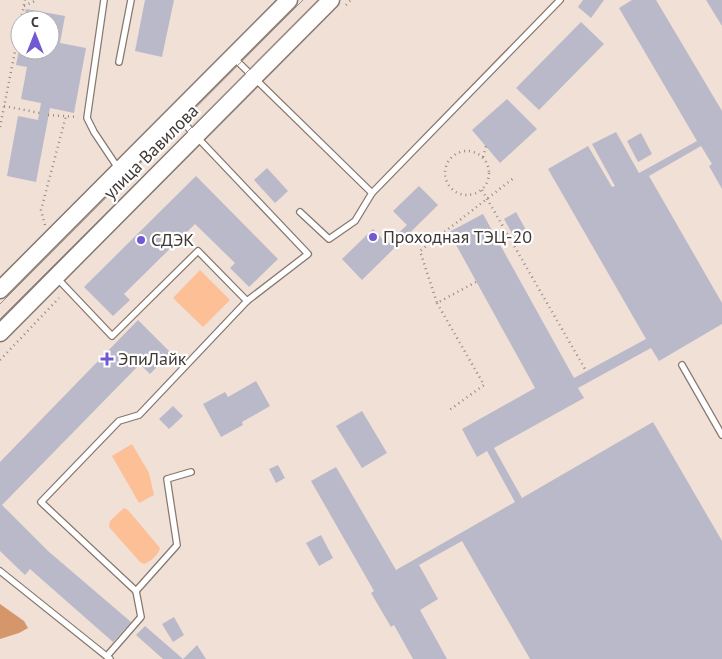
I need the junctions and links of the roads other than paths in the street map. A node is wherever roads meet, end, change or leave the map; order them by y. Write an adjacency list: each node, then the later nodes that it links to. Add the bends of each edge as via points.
1 (104, 0): 11 (lane, via 87,118)
2 (131, 0): 7 (lane)
3 (289, 0): 6 (main road, улица Вавилова)
4 (331, 0): 8 (main road, улица Вавилова)
5 (560, 0): 12 (lane)
6 (233, 56): 8 (lane); 9 (main road, улица Вавилова)
7 (119, 62)
8 (254, 77): 10 (main road, улица Вавилова); 12 (lane)
9 (175, 114): 10 (lane); 11 (main road, улица Вавилова)
10 (196, 136): 14 (main road, улица Вавилова); 16 (lane, via 308,254)
11 (120, 170): 15 (main road, улица Вавилова)
12 (372, 193): 13 (lane, via 355,221 329,239)
13 (300, 212)
14 (56, 277): 16 (lane, via 112,336 198,251); 17 (main road, улица Вавилова)
15 (0, 290)
16 (247, 301): 22 (lane, via 139,415 119,421 42,502)
17 (0, 333)
18 (682, 365): 19 (lane)
19 (722, 435)
20 (191, 472): 22 (lane, via 167,479 177,545)
21 (0, 571): 23 (lane)
22 (136, 591): 23 (lane, via 141,617)
23 (108, 658)

